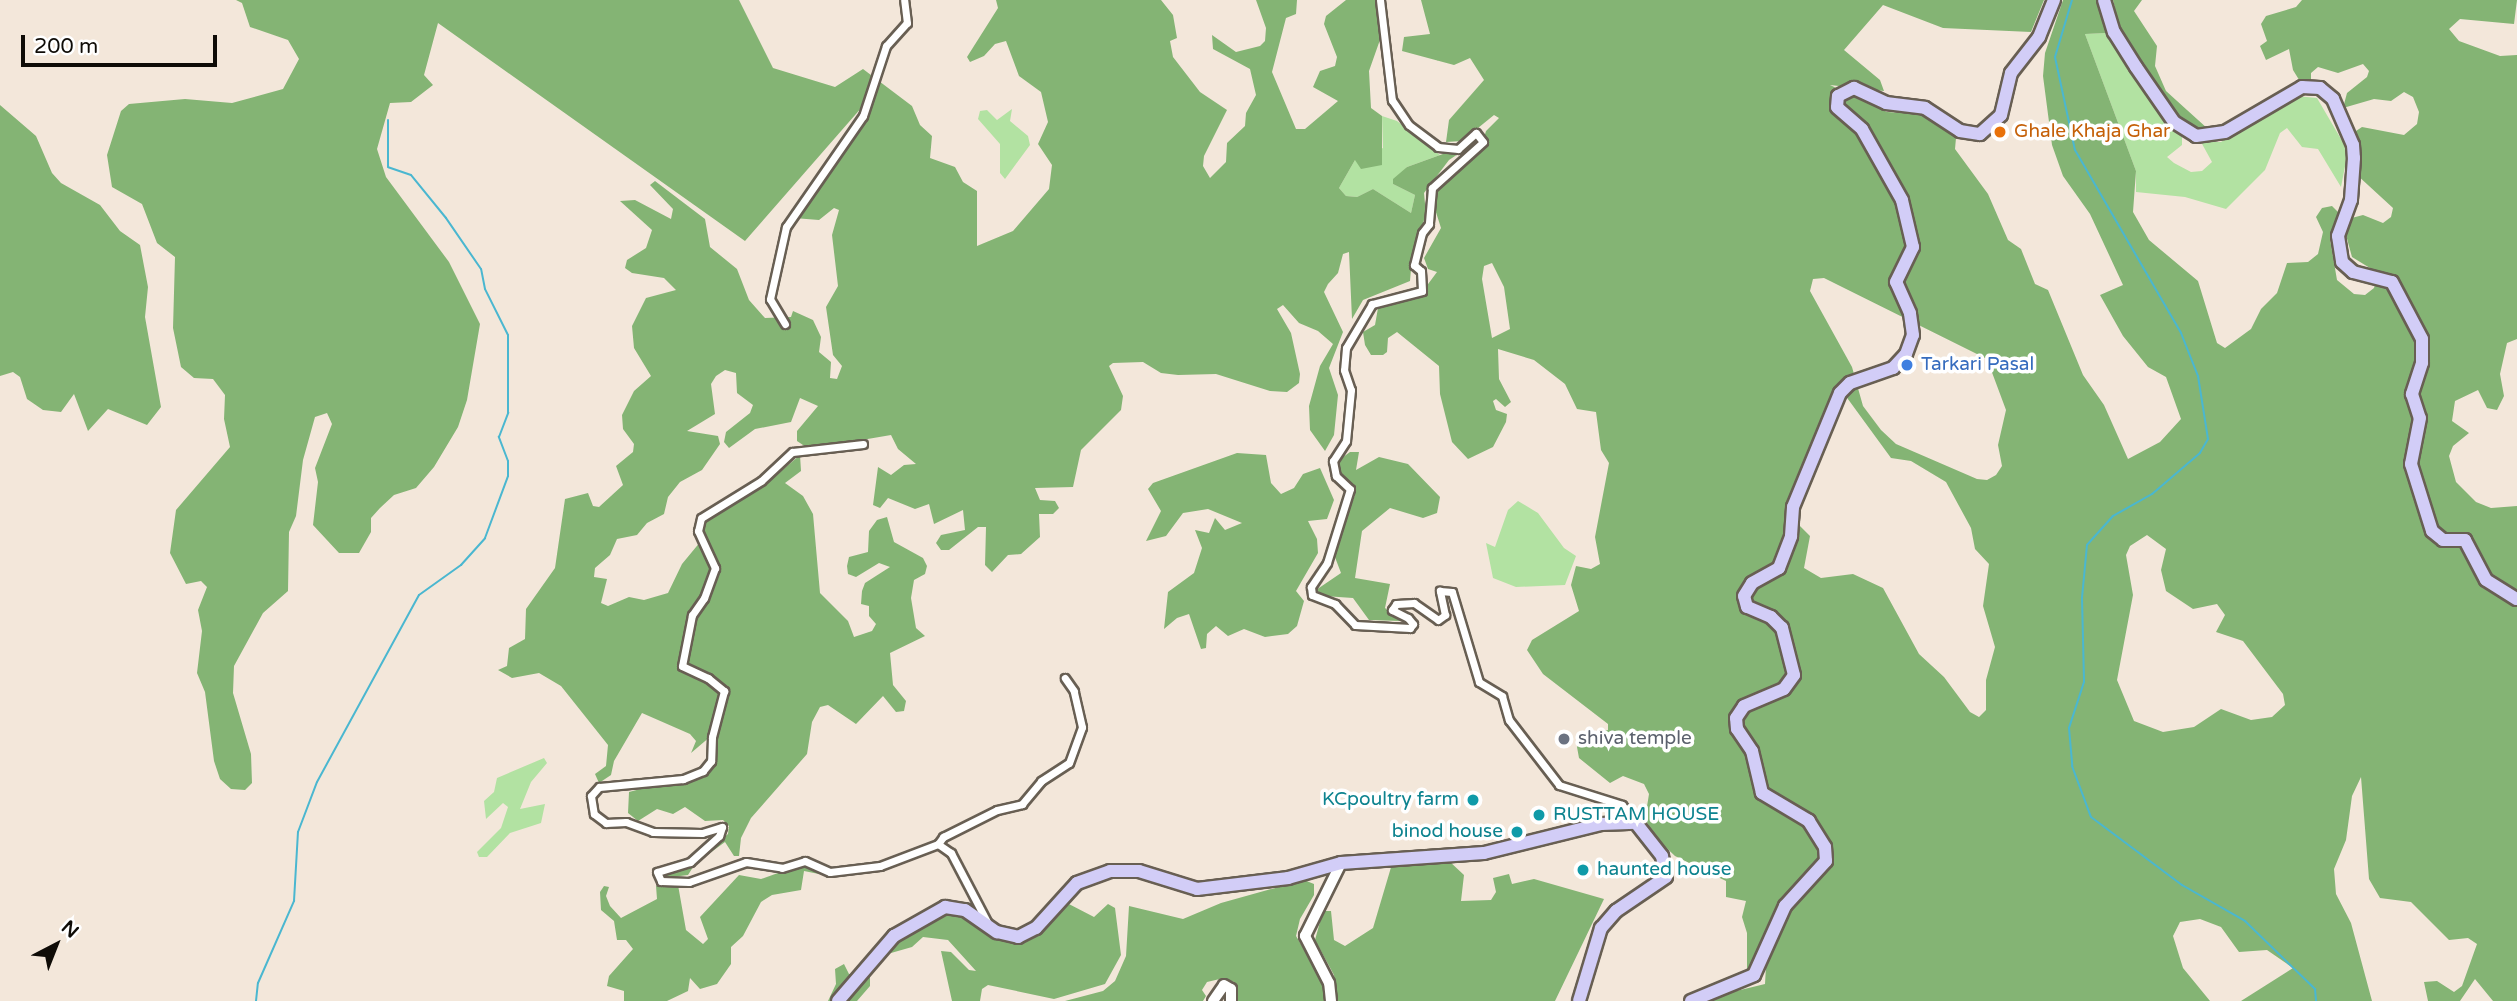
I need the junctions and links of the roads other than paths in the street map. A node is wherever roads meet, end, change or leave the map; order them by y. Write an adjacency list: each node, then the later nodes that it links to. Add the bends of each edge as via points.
1 (904, 0): 5 (street, via 907,23 886,46 863,116 786,227 770,299)
2 (1380, 0): 9 (street, via 1392,100 1409,125 1438,146 1458,149 1476,133 1483,142 1432,188 1429,224 1414,265 1421,271 1422,291 1371,304 1346,348 1344,370 1351,390 1346,441 1333,461 1336,476 1350,489 1327,563 1311,587 1312,595 1335,604 1355,625 1410,628 1409,618 1392,610 1396,604 1414,603 1438,620 1446,615 1440,591 1451,592 1479,682 1502,696 1509,720 1559,785 1622,805)
3 (2054, 0): 18 (highway, via 2039,37 2011,73 2001,115 1980,134 1960,131 1925,108 1886,103 1854,88 1838,96 1838,107 1867,136 1905,211 1913,247 1896,282 1912,318 1913,335 1898,364 1850,383 1840,393 1793,508 1791,536 1779,568 1752,583 1744,596 1747,607 1771,617 1782,628 1794,675 1784,689 1744,706 1736,718 1737,729 1752,751 1762,793 1809,821 1826,851 1826,861 1785,906 1755,975)
4 (2104, 0): 7 (highway, via 2114,32 2136,67 2174,122 2196,136 2225,132 2302,87 2320,88 2333,99 2354,158 2351,200 2338,236 2342,262 2353,272 2392,282 2422,339 2422,363 2413,394 2419,427 2411,464 2432,531 2443,540 2465,541 2486,580)
5 (785, 324)
6 (863, 444): 10 (street, via 792,452 761,481 701,518 698,531 715,568 692,615 682,666 724,691 711,761 703,771 683,779 599,787 590,806 604,822 631,823 650,831 702,833 722,827 719,836 690,862 657,872 661,881 693,881 746,862 782,868 805,860 830,872 868,869)
7 (2517, 599)
8 (1065, 678): 10 (street, via 1074,691 1082,727 1069,763 1041,781 1022,804 968,825)
9 (1636, 823): 11 (highway, via 1601,824 1484,853); 17 (highway, via 1662,856 1666,877 1616,911 1601,928)
10 (939, 844): 12 (street, via 951,853)
11 (1341, 863): 12 (highway, via 1288,878 1197,889 1139,871 1110,871 1077,883 1028,935 1013,937); 16 (street, via 1305,936 1329,983)
12 (988, 927): 13 (highway, via 958,908 945,906 929,913 894,936)
13 (838, 1001)
14 (1213, 1001): 15 (street, via 1222,985 1231,989)
15 (1231, 1001)
16 (1331, 1001)
17 (1579, 1001)
18 (1691, 1001)

